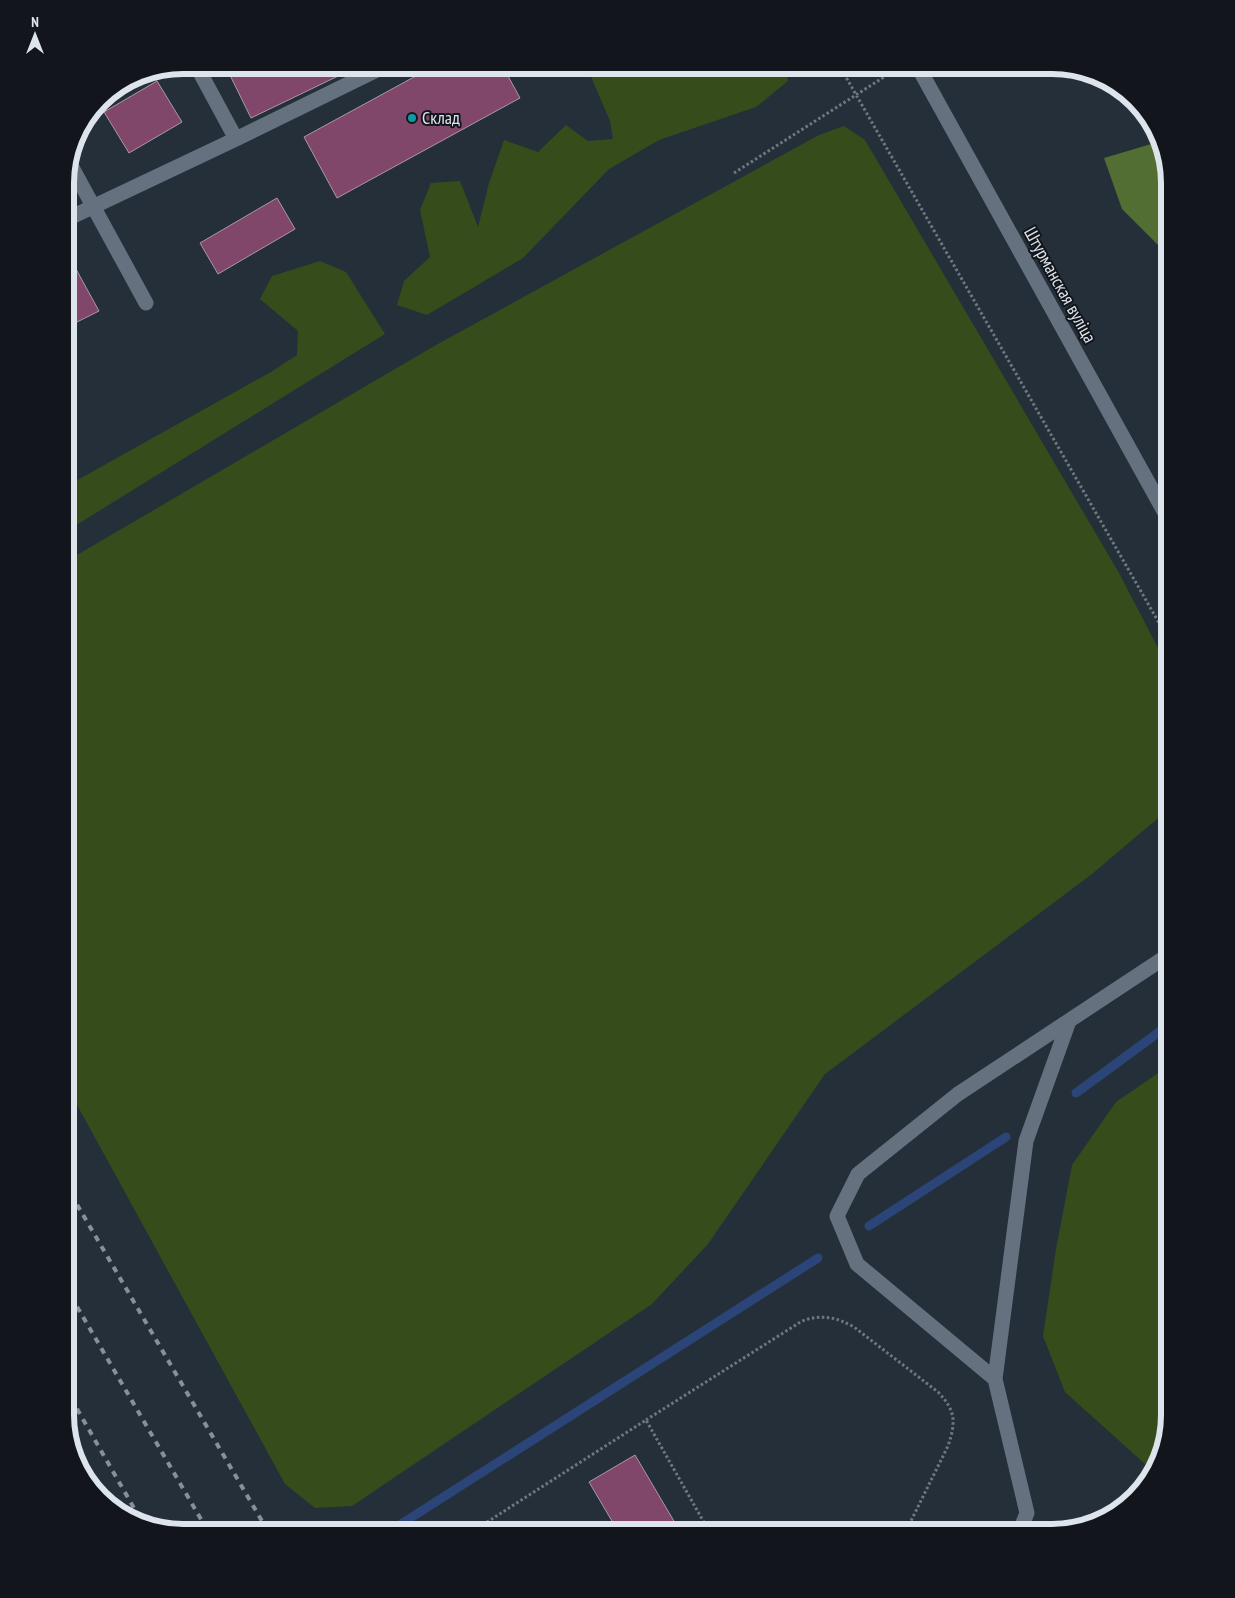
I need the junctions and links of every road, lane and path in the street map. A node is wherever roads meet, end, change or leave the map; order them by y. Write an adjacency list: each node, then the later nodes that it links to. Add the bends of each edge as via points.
1 (201, 74): 7 (street)
2 (369, 74): 7 (street)
3 (844, 74): 6 (path)
4 (888, 74): 6 (path)
5 (922, 74): 13 (street, Штурманская вуліца)
6 (855, 95): 9 (path); 14 (path)
7 (236, 139): 10 (street)
8 (74, 172): 10 (street)
9 (734, 173)
10 (93, 205): 11 (street); 12 (street)
11 (74, 215)
12 (146, 303)
13 (1161, 506)
14 (1161, 626)
15 (1161, 960): 16 (street)
16 (1069, 1021): 17 (street, via 1026,1141); 17 (street, via 958,1094 858,1174 837,1216 857,1264)
17 (995, 1379): 22 (street, via 1027,1513)
18 (646, 1420): 19 (path); 20 (path); 21 (path, via 802,1321 815,1316 840,1320 854,1327 938,1392 952,1410 953,1432 948,1446)
19 (484, 1524)
20 (705, 1524)
21 (909, 1524)
22 (1023, 1524)

